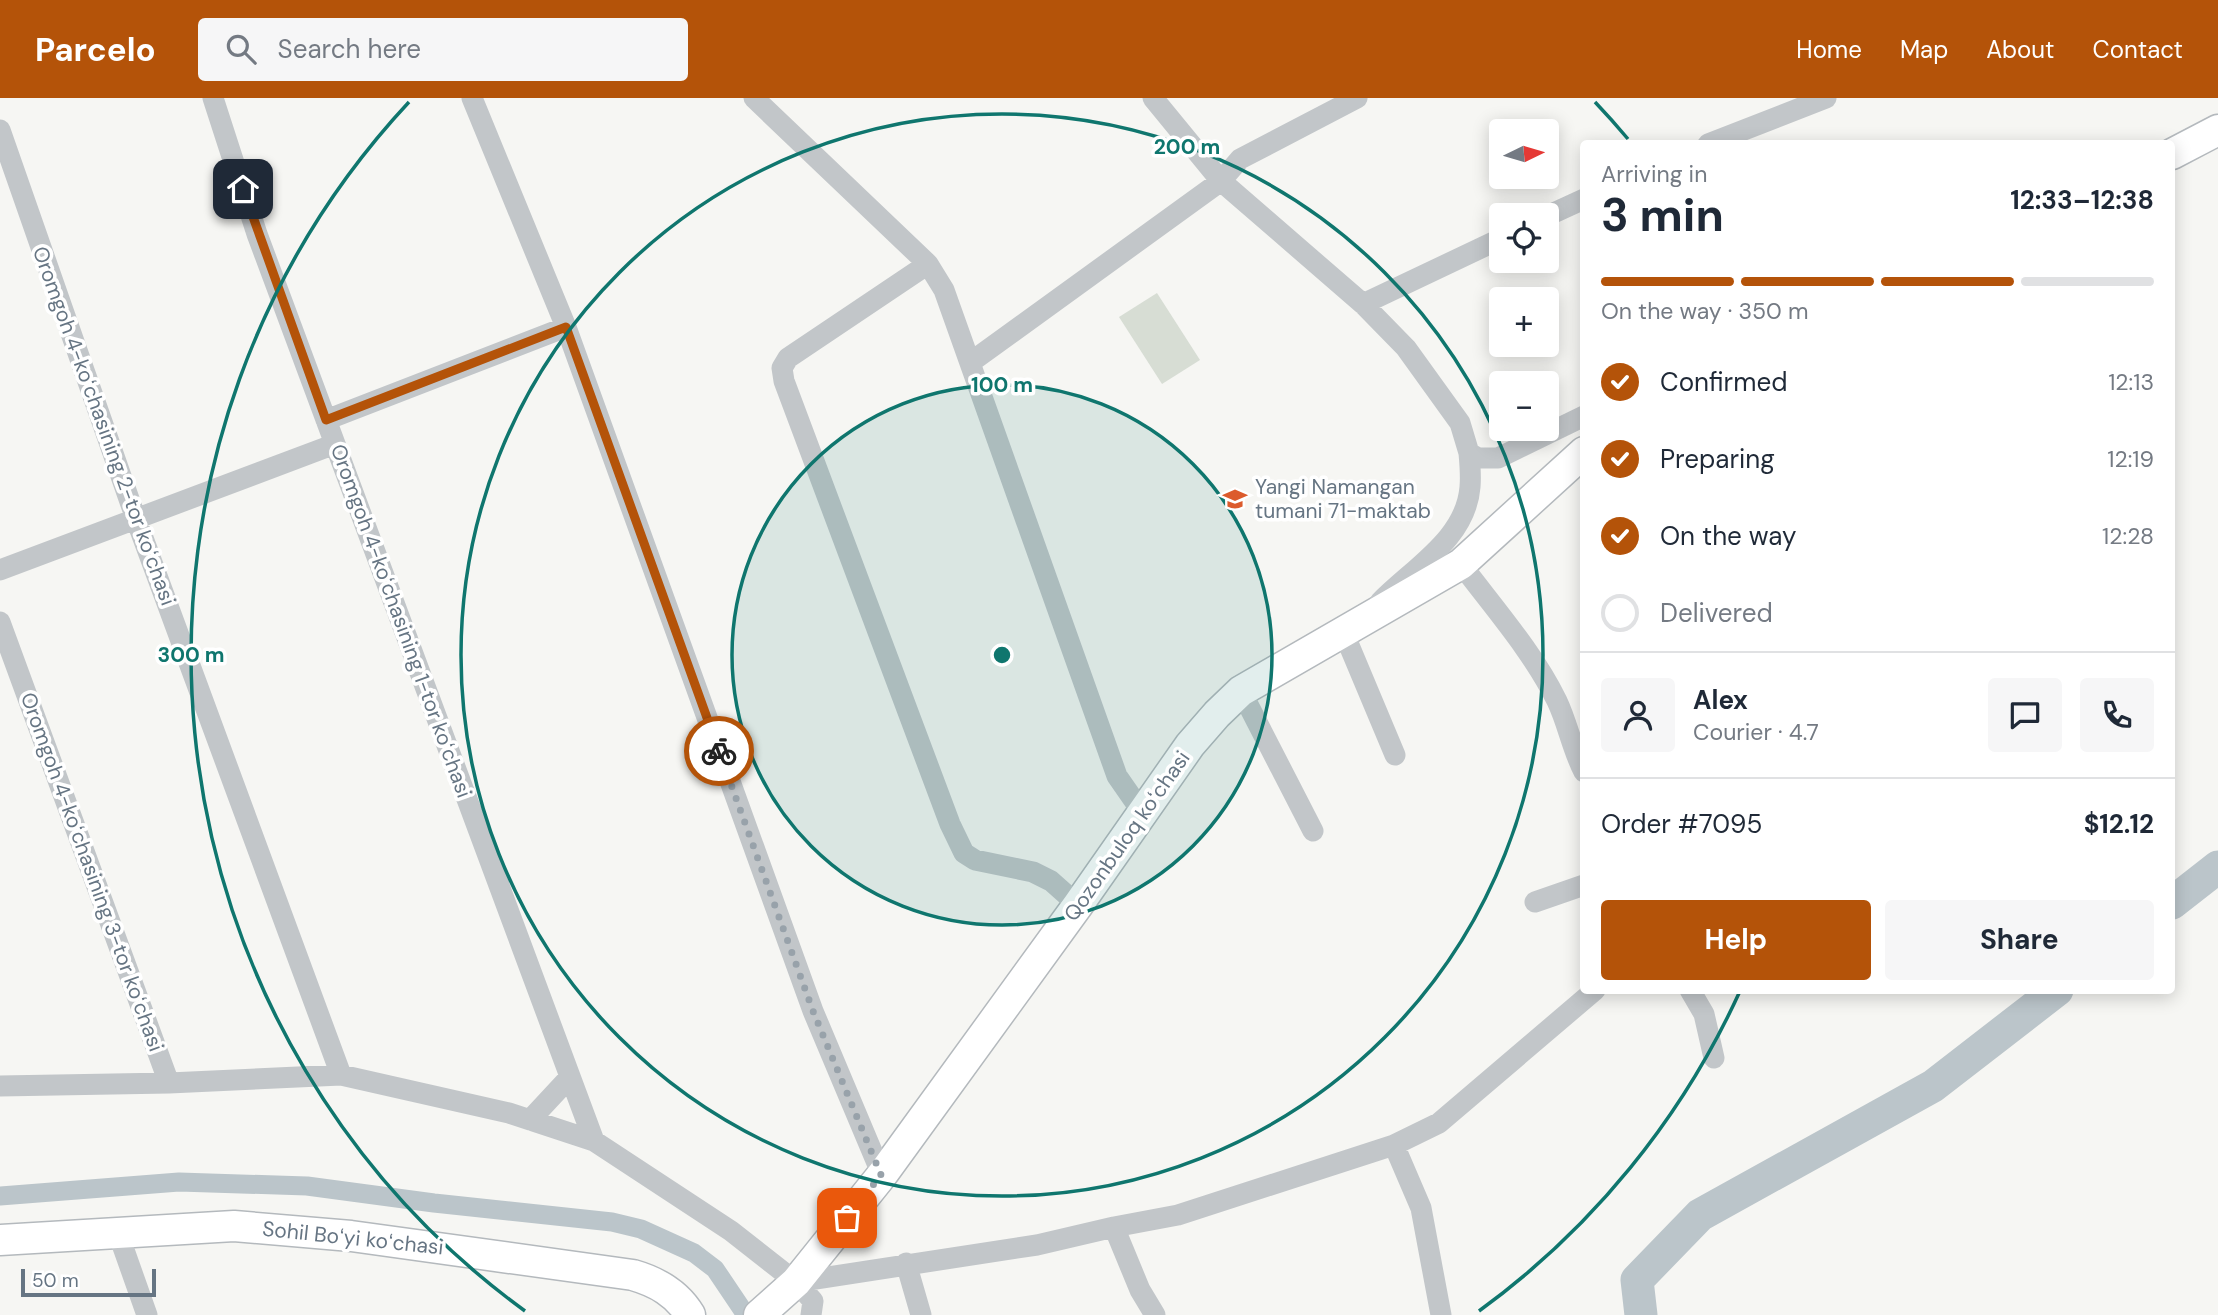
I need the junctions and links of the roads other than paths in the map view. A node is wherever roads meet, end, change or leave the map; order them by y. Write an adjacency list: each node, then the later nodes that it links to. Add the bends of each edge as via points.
1 (213, 98): 20 (street, Oromgoh 4-koʻchasining 1-tor koʻchasi, via 257,234)
2 (472, 98): 17 (street)
3 (754, 98): 15 (street)
4 (1153, 98): 11 (street)
5 (1357, 98): 11 (street, via 1240,159)
6 (1826, 98): 9 (street)
7 (0, 130): 24 (street, Oromgoh 4-koʻchasining 2-tor koʻchasi)
8 (2218, 130): 10 (main road)
9 (1718, 140)
10 (2175, 152)
11 (1221, 181): 16 (street); 18 (street)
12 (1580, 201): 13 (street)
13 (1559, 210)
14 (1489, 244): 16 (street)
15 (928, 264): 18 (street, via 944,290); 36 (street, via 788,358 782,368 784,381 964,853 975,860 1033,872)
16 (1363, 304): 22 (street, via 1406,348 1444,399 1460,423)
17 (566, 327): 20 (street); 47 (street, via 813,1011)
18 (971, 362): 32 (street, via 1117,776)
19 (1580, 418): 22 (street, via 1498,458)
20 (326, 420): 21 (street, Oromgoh 4-koʻchasining 1-tor koʻchasi)
21 (335, 444): 24 (street); 41 (street, Oromgoh 4-koʻchasining 1-tor koʻchasi)
22 (1469, 453): 28 (street, via 1470,489 1454,531)
23 (1580, 456): 25 (main road, Qozonbuloq koʻchasi)
24 (136, 519): 26 (street); 40 (street, Oromgoh 4-koʻchasining 2-tor koʻchasi)
25 (1461, 564): 28 (main road, Qozonbuloq koʻchasi); 31 (street, via 1535,664 1558,703)
26 (0, 570)
27 (0, 622): 42 (street, Oromgoh 4-koʻchasining 3-tor koʻchasi)
28 (1352, 625): 29 (main road, Qozonbuloq koʻchasi); 30 (street)
29 (1241, 691): 32 (main road, Qozonbuloq koʻchasi, via 1190,746); 33 (street)
30 (1395, 755)
31 (1580, 764)
32 (1142, 812): 36 (main road, Qozonbuloq koʻchasi)
33 (1313, 831)
34 (1580, 886): 35 (street)
35 (1535, 902)
36 (1078, 905): 47 (main road, Qozonbuloq koʻchasi)
37 (1590, 994): 46 (street, via 1439,1123)
38 (1692, 994): 39 (street, via 1704,1014)
39 (1714, 1058)
40 (341, 1075): 42 (street); 44 (street)
41 (570, 1077): 44 (street); 45 (street, Oromgoh 4-koʻchasining 1-tor koʻchasi)
42 (169, 1083): 43 (street)
43 (0, 1086)
44 (530, 1120): 45 (street)
45 (594, 1141): 52 (street, via 732,1231)
46 (1394, 1145): 48 (street, via 1178,1215); 58 (street, via 1421,1208)
47 (881, 1175): 52 (main road, Qozonbuloq koʻchasi)
48 (1114, 1227): 51 (street, via 1024,1247); 57 (street)
49 (118, 1233): 50 (main road, Sohil Boʻyi koʻchasi); 53 (street); 54 (main road, Sohil Boʻyi koʻchasi, via 234,1226 351,1236 614,1271 663,1287)
50 (0, 1240)
51 (906, 1263): 52 (street); 56 (street)
52 (778, 1299): 55 (street, via 813,1301)
53 (147, 1315)
54 (690, 1315)
55 (811, 1315)
56 (921, 1315)
57 (1155, 1315)
58 (1441, 1315)

